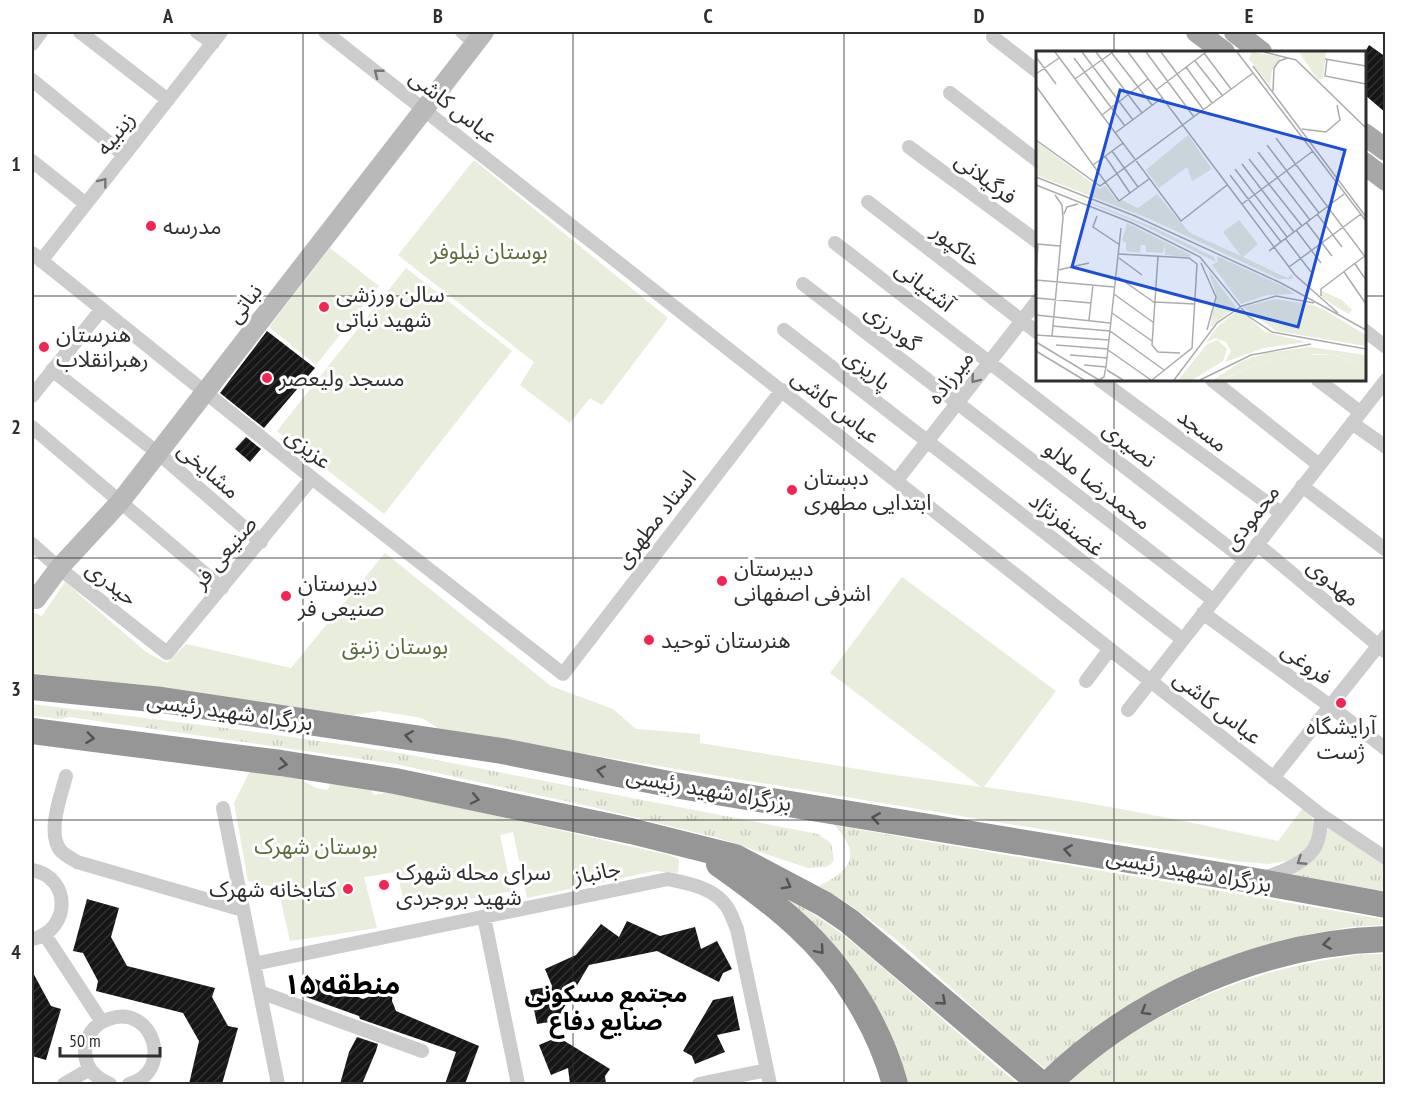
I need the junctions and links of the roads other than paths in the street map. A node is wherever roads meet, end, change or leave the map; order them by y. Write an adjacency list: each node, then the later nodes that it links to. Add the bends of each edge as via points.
1 (41, 32): 10 (street)
2 (80, 32): 16 (street)
3 (197, 32): 8 (street)
4 (325, 32): 17 (street, عباس کاشی, one-way to 4)
5 (1197, 32): 11 (main road)
6 (1235, 32): 12 (main road)
7 (474, 35): 17 (main road, نباتی)
8 (217, 37): 16 (street, زینبیه)
9 (993, 37): 13 (street)
10 (32, 44)
11 (1223, 51)
12 (1260, 51)
13 (1036, 70)
14 (32, 80): 21 (street)
15 (950, 93): 22 (street)
16 (168, 100): 21 (street, زینبیه)
17 (424, 109): 45 (street, عباس کاشی); 46 (main road, نباتی)
18 (1366, 135): 20 (main road)
19 (909, 147): 28 (street, فرگیلانی)
20 (1386, 150)
21 (124, 155): 27 (street, زینبیه, one-way to 21)
22 (1036, 159)
23 (32, 161): 27 (street)
24 (1366, 164): 25 (main road)
25 (1386, 180)
26 (868, 202): 34 (street, خاکپور)
27 (86, 204): 30 (street, زینبیه)
28 (1036, 241)
29 (835, 243): 39 (street, آشتیانی)
30 (36, 257): 33 (street, عزیزی)
31 (802, 284): 48 (street, گودرزی)
32 (1036, 303): 34 (street, میرزاده)
33 (102, 309): 40 (street); 46 (street, عزیزی)
34 (1022, 321): 37 (street); 39 (street, میرزاده)
35 (784, 330): 51 (street, پاریزی)
36 (1366, 331): 38 (street)
37 (1036, 332)
38 (1386, 347)
39 (989, 362): 48 (street, میرزاده, one-way to 48); 64 (street, نصیری)
40 (52, 370): 47 (street); 53 (street, مشایخی)
41 (1386, 380): 49 (street, محمودی)
42 (1101, 381): 59 (street, مسجد)
43 (1213, 381): 54 (street)
44 (1319, 381): 49 (street)
45 (782, 390): 56 (street, عباس کاشی); 74 (street, استاد مطهری)
46 (206, 391): 53 (main road, نباتی); 55 (street, عزیزی)
47 (32, 396)
48 (957, 403): 51 (street, میرزاده); 68 (street, محمدرضا ملالو)
49 (1356, 417): 52 (street); 54 (street, محمودی)
50 (32, 427): 58 (street)
51 (927, 442): 56 (street, میرزاده); 70 (street, غضنفرنژاد)
52 (1386, 447)
53 (158, 453): 58 (main road, نباتی); 60 (street, مشایخی)
54 (1319, 465): 57 (street, محمودی)
55 (312, 478): 60 (street, صنیعی فر); 74 (street, عزیزی)
56 (897, 480): 72 (street, عباس کاشی)
57 (1302, 486): 59 (street, محمودی); 63 (street)
58 (120, 502): 65 (main road, نباتی); 66 (street)
59 (1281, 513): 62 (street, محمودی)
60 (261, 542): 66 (street, صنیعی فر)
61 (32, 544): 65 (street, حیدری)
62 (1257, 544): 64 (street, محمودی); 71 (street, مهدوی)
63 (1386, 550)
64 (1245, 560): 68 (street, محمودی)
65 (59, 568): 67 (main road, نباتی); 73 (street, حیدری)
66 (222, 588): 73 (street, صنیعی فر)
67 (34, 599)
68 (1213, 600): 69 (street, محمودی)
69 (1203, 613): 70 (street, محمودی); 78 (street, فروغی)
70 (1182, 639): 75 (street, محمودی)
71 (1383, 645): 78 (street)
72 (1110, 649): 75 (street, عباس کاشی); 76 (street)
73 (167, 653)
74 (562, 674)
75 (1150, 680): 79 (street, محمودی); 83 (street, عباس کاشی)
76 (1086, 681)
77 (32, 687): 89 (highway, بزرگراه شهید رئیسی, one-way to 77, via 674,785 502,751 162,700)
78 (1330, 706): 81 (street, فروغی); 83 (street)
79 (1128, 710)
80 (32, 733): 86 (highway, بزرگراه شهید رئیسی, one-way to 86, via 395,781)
81 (1386, 750)
82 (66, 776): 91 (street, via 54,824 60,850 77,862)
83 (1273, 778): 85 (street, عباس کاشی)
84 (223, 808): 91 (street)
85 (1321, 815): 87 (street, عباس کاشی); 89 (street, one-way to 89, via 1318,843 1310,855 1270,877)
86 (694, 846): 101 (highway, بزرگراه شهید رئیسی, one-way to 101, via 735,858 824,904); 109 (highway, one-way to 109, via 800,927 843,977 875,1031)
87 (1386, 858)
88 (32, 870): 93 (street, via 54,882 62,904 54,927)
89 (1250, 880): 90 (highway, بزرگراه شهید رئیسی)
90 (1386, 905)
91 (243, 910): 95 (street)
92 (484, 917): 95 (street, جانباز); 100 (street, جانباز, via 668,879 693,883 708,891 726,905 737,929); 106 (street)
93 (38, 937): 97 (street)
94 (1386, 939): 101 (highway, one-way to 101, via 1308,947 1220,974 1130,1020)
95 (254, 964): 96 (street)
96 (260, 992): 98 (street); 105 (street)
97 (102, 1022): 99 (street, via 87,1040 85,1051); 104 (street, via 113,1017 136,1020 152,1036 155,1047 150,1069 143,1078)
98 (422, 1051)
99 (90, 1069): 102 (street); 103 (street)
100 (767, 1070): 107 (street); 108 (street, جانباز)
101 (1049, 1081)
102 (64, 1084)
103 (110, 1084)
104 (129, 1084)
105 (278, 1084)
106 (518, 1084)
107 (699, 1084)
108 (770, 1084)
109 (895, 1084)

